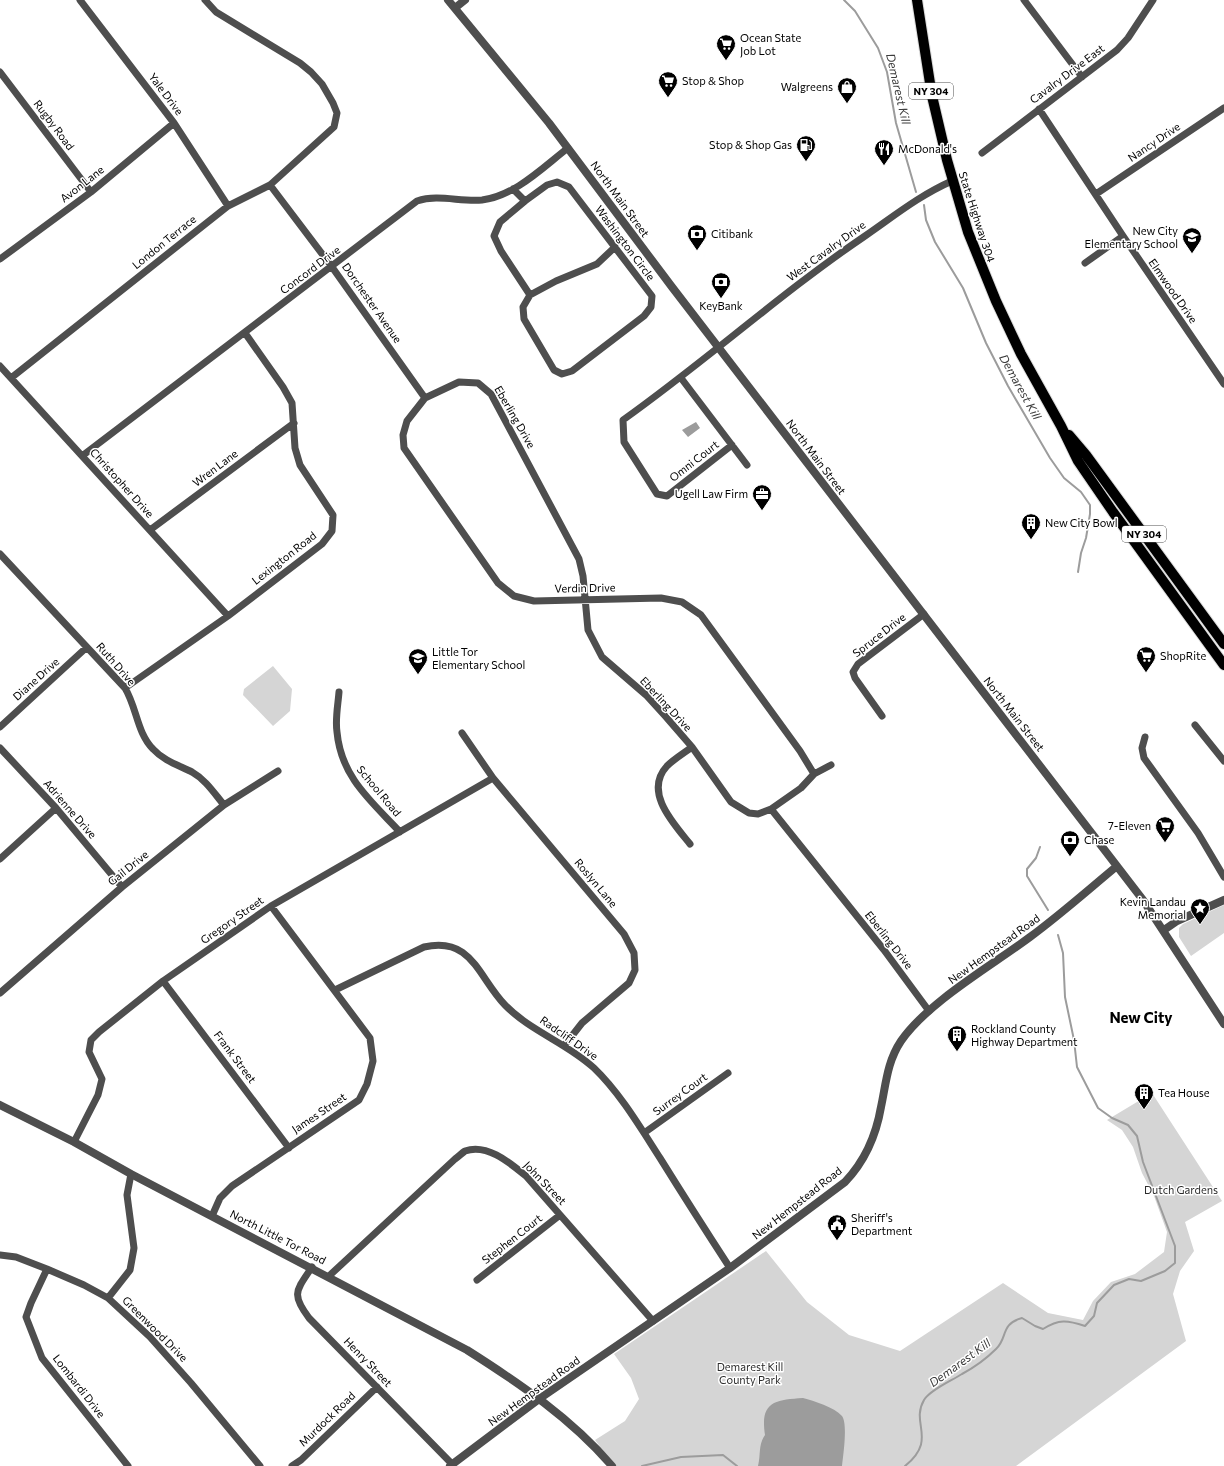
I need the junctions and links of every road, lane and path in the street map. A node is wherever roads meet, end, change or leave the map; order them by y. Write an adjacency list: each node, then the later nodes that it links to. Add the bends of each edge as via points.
1 (80, 0): 13 (street, Yale Drive)
2 (205, 0): 17 (street, London Terrace, via 216,12 312,72 322,84 337,113 334,127)
3 (448, 0): 8 (street, North Main Street)
4 (465, 0): 8 (street)
5 (917, 0): 16 (main road, State Highway 304 / NY 304, via 933,103)
6 (1024, 0): 10 (street)
7 (1153, 0): 10 (street, Cavalry Drive East, via 1117,50)
8 (455, 8): 14 (street, North Main Street)
9 (1, 76): 19 (street, Rugby Road)
10 (1082, 77): 12 (street, Cavalry Drive East)
11 (1224, 108): 20 (street, Nancy Drive)
12 (1039, 109): 15 (street, Cavalry Drive East); 20 (street, Elmwood Drive)
13 (174, 123): 19 (street, Avon Lane); 22 (street, Yale Drive)
14 (568, 148): 18 (street, Concord Drive); 30 (street, North Main Street)
15 (982, 153)
16 (952, 181): 30 (street, West Cavalry Drive, via 913,201 835,256); 37 (main road, State Highway 304 / NY 304, via 970,238 996,301 1024,360)
17 (270, 185): 22 (street, London Terrace); 27 (street, Dorchester Avenue)
18 (513, 189): 21 (street); 27 (street, Concord Drive, via 497,197 481,200 428,197 417,201)
19 (91, 192): 25 (street, Avon Lane)
20 (1096, 194): 23 (street, Elmwood Drive)
21 (525, 201): 24 (street, Washington Circle, via 547,185 557,182 569,187); 28 (street, Washington Circle, via 500,222 494,236)
22 (228, 206): 32 (street, London Terrace)
23 (1122, 236): 26 (street); 34 (street, Elmwood Drive)
24 (615, 247): 28 (street, via 597,264); 28 (street, Washington Circle, via 652,296 651,307 644,316 572,371 562,374 554,370 524,320 523,307)
25 (0, 259)
26 (1085, 263)
27 (332, 267): 29 (street, Concord Drive); 35 (street, Dorchester Avenue)
28 (530, 295)
29 (245, 333): 36 (street, Lexington Road, via 292,403); 39 (street, Concord Drive)
30 (719, 347): 33 (street, Omni Court); 44 (street, North Main Street)
31 (0, 366): 32 (street, Christopher Drive)
32 (11, 378): 39 (street, Christopher Drive)
33 (681, 378): 38 (street, Omni Court); 38 (street, Omni Court, via 623,420 624,442 657,494 666,496)
34 (1223, 382)
35 (425, 398): 43 (street, Eberling Drive, via 459,382 478,383 491,394 579,559); 43 (street, Verdin Drive, via 408,421 403,435 404,448 498,583 514,596 534,601)
36 (294, 423): 41 (street, Wren Lane); 45 (street, Lexington Road, via 294,448 300,466 333,515 332,531 322,544)
37 (1061, 426): 46 (main road, State Highway 304 / NY 304, via 1086,455); 48 (main road, State Highway 304 / NY 304, via 1094,485)
38 (732, 445): 40 (street, Omni Court)
39 (82, 456): 41 (street, Christopher Drive)
40 (747, 465)
41 (150, 530): 45 (street, Christopher Drive)
42 (1, 557): 47 (street, Ruth Drive)
43 (586, 599): 56 (street, Eberling Drive, via 588,630 602,657 646,695); 61 (street, Verdin Drive, via 660,598 682,602 701,615)
44 (924, 614): 51 (street, Spruce Drive, via 858,664 853,672); 69 (street, North Main Street)
45 (228, 616): 49 (street, Lexington Road)
46 (1224, 644)
47 (87, 647): 49 (street, Ruth Drive); 53 (street, Diane Drive)
48 (1224, 665)
49 (126, 688): 63 (street, Ruth Drive, via 141,733 152,749 168,762 193,773 206,783)
50 (339, 692): 66 (street, School Road, via 337,732 346,769 358,787)
51 (882, 716)
52 (1194, 725): 58 (street)
53 (0, 727)
54 (462, 733): 62 (street, Roslyn Lane)
55 (1145, 737): 70 (street, via 1142,748 1144,758 1198,833)
56 (692, 747): 65 (street, Eberling Drive, via 731,802 749,813 758,814); 67 (street, via 667,767 659,779 659,798 665,814)
57 (0, 748): 64 (street, Adrienne Drive)
58 (1224, 761)
59 (831, 765): 61 (street)
60 (278, 771): 63 (street, Gail Drive)
61 (814, 774): 65 (street, via 801,788)
62 (493, 778): 66 (street, Gregory Street); 80 (street, Roslyn Lane, via 624,934 634,953 635,970 629,983 582,1023)
63 (224, 805): 71 (street, Gail Drive)
64 (56, 808): 68 (street); 71 (street, Adrienne Drive)
65 (771, 809): 78 (street, Eberling Drive, via 884,950)
66 (400, 832): 73 (street, Gregory Street)
67 (690, 844)
68 (0, 859)
69 (1117, 866): 74 (street, North Main Street); 78 (street, New Hempstead Road, via 1032,937)
70 (1224, 877)
71 (122, 887): 77 (street, Gail Drive)
72 (1224, 900): 74 (street, via 1177,921)
73 (271, 906): 75 (street, Gregory Street); 76 (street, James Street)
74 (1164, 930): 79 (street, North Main Street)
75 (163, 980): 84 (street, Gregory Street, via 91,1040 89,1052 102,1079 98,1095); 85 (street, Frank Street)
76 (335, 990): 80 (street, Radcliff Drive, via 424,947 449,945 461,950 505,1005); 85 (street, James Street, via 370,1038 373,1061 367,1084 359,1100)
77 (0, 993)
78 (929, 1011): 91 (street, New Hempstead Road, via 901,1041 890,1061 881,1108 870,1146 856,1170 845,1182)
79 (1224, 1024)
80 (564, 1046): 83 (street, Radcliff Drive, via 593,1067 608,1082)
81 (728, 1073): 83 (street, Surrey Court)
82 (0, 1105): 84 (street, North Little Tor Road)
83 (644, 1133): 91 (street, Radcliff Drive)
84 (74, 1142): 86 (street, North Little Tor Road)
85 (289, 1148): 88 (street, James Street, via 232,1186 220,1198)
86 (131, 1174): 88 (street, North Little Tor Road); 95 (street, via 127,1195 134,1248 130,1270)
87 (560, 1215): 93 (street, John Street, via 526,1176 503,1158 482,1150 465,1151); 94 (street, Stephen Court); 96 (street, John Street)
88 (212, 1216): 90 (street, North Little Tor Road)
89 (0, 1255): 92 (street, Greenwood Drive, via 16,1257)
90 (312, 1267): 93 (street, North Little Tor Road); 97 (street, Henry Street, via 297,1290 298,1303 309,1318)
91 (730, 1268): 96 (street, New Hempstead Road)
92 (47, 1269): 95 (street, Greenwood Drive); 100 (street, Lombardi Drive, via 26,1317 42,1358)
93 (329, 1276): 98 (street, North Little Tor Road, via 467,1350)
94 (477, 1280)
95 (108, 1298): 101 (street, Greenwood Drive, via 155,1343)
96 (653, 1321): 98 (street, New Hempstead Road)
97 (377, 1387): 99 (street, Henry Street); 102 (street, Murdock Road)
98 (539, 1399): 99 (street, New Hempstead Road); 103 (street, North Little Tor Road, via 584,1436)
99 (451, 1465)
100 (128, 1466)
101 (260, 1466)
102 (292, 1466)
103 (612, 1466)

